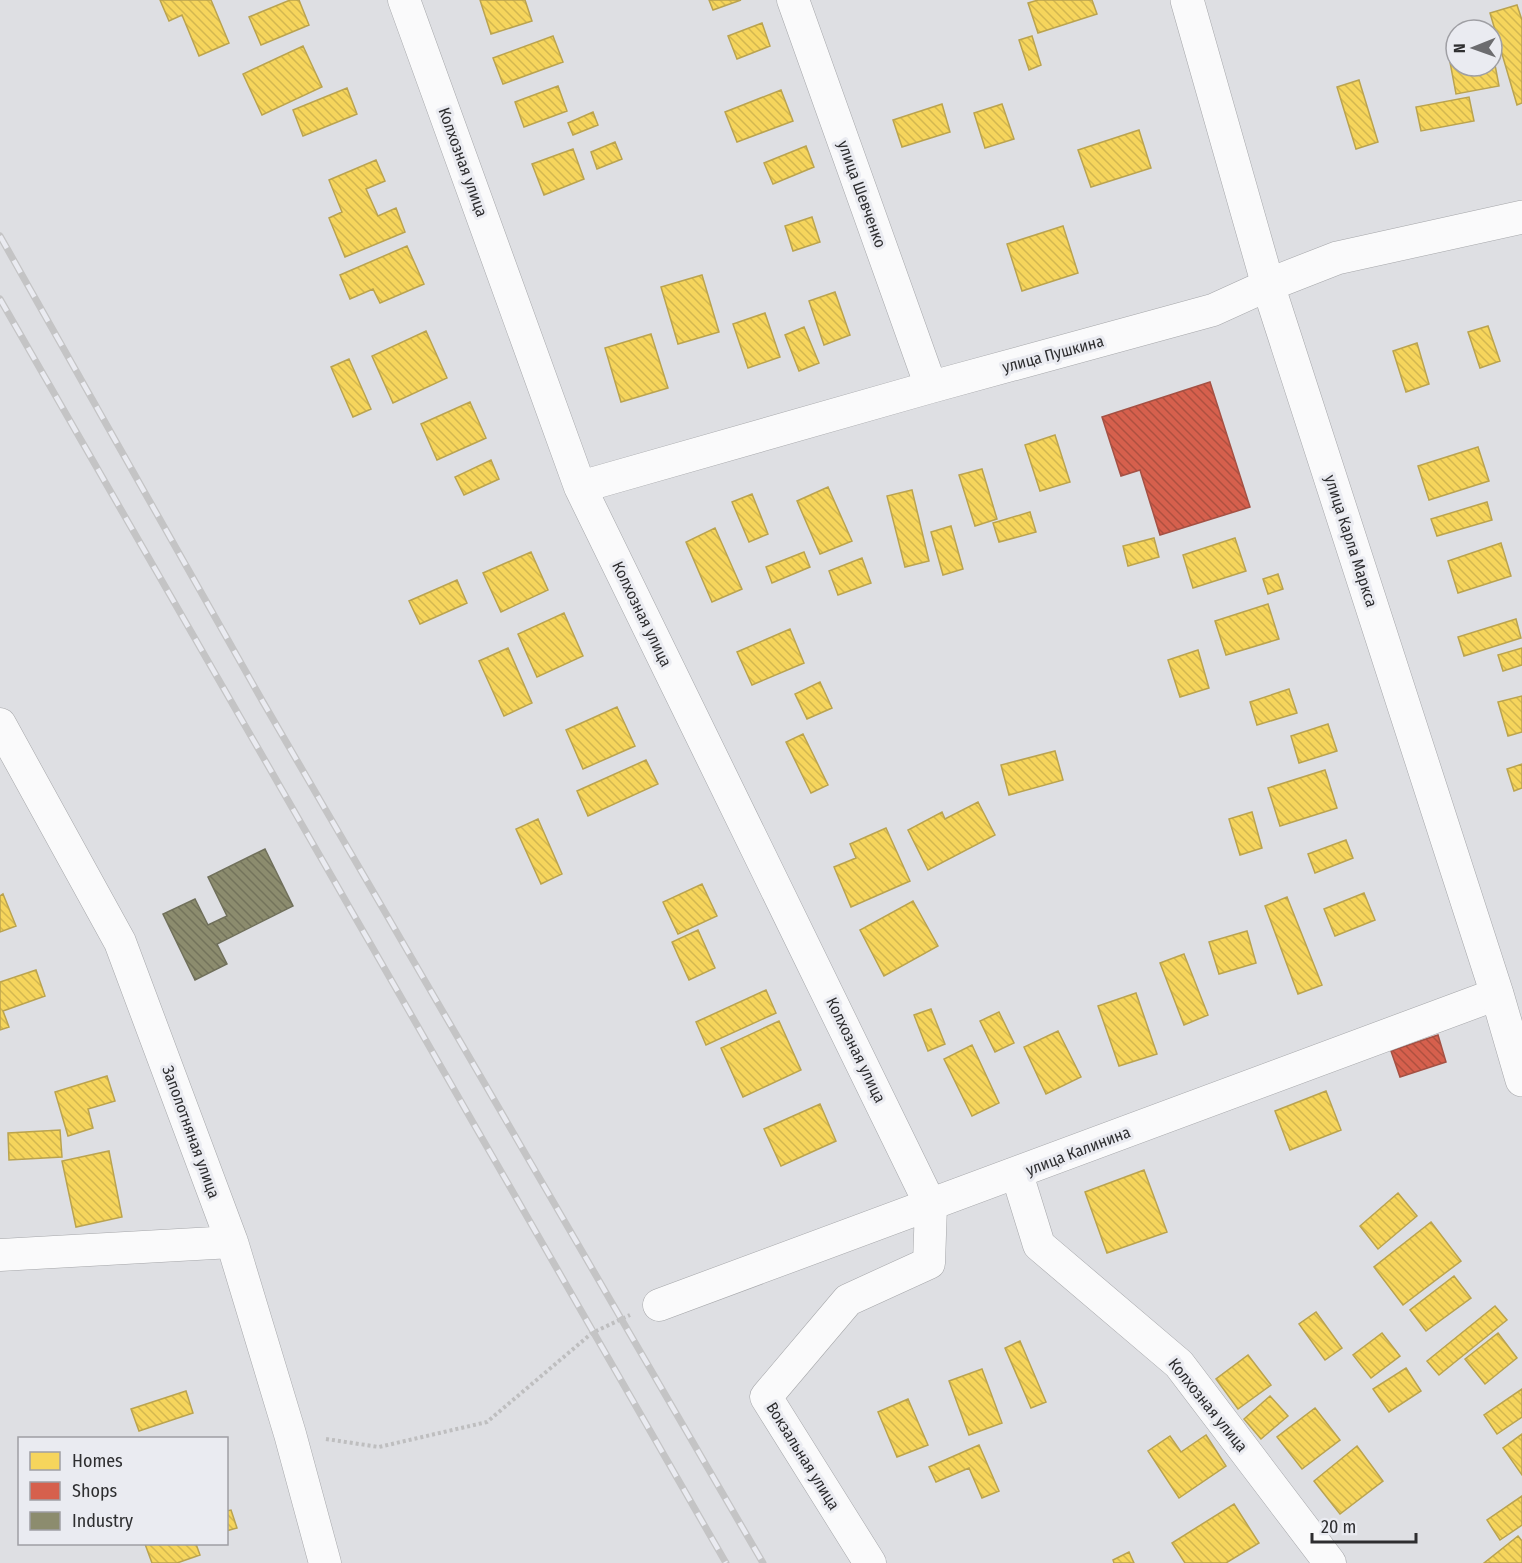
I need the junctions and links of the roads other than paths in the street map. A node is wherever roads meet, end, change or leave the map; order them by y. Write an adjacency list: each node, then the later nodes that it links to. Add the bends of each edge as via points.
1 (404, 0): 7 (street, Колхозная улица)
2 (793, 0): 6 (street, улица Шевченко)
3 (1187, 0): 5 (street, улица Карла Маркса)
4 (1522, 217): 5 (street, улица Пушкина, via 1337,258)
5 (1268, 285): 6 (street, улица Пушкина, via 1213,310); 9 (street, улица Карла Маркса)
6 (931, 387): 7 (street, улица Пушкина)
7 (580, 486): 12 (street, Колхозная улица)
8 (0, 724): 13 (street, Заполотняная улица, via 120,942)
9 (1497, 994): 10 (street, улица Карла Маркса); 11 (street, улица Калинина)
10 (1522, 1080)
11 (1017, 1174): 12 (street, улица Калинина); 18 (street, Колхозная улица, via 1039,1245 1179,1364)
12 (931, 1206): 15 (street, улица Калинина); 17 (street, Вокзальная улица, via 929,1263 848,1300 766,1397)
13 (232, 1242): 14 (street); 16 (street, Заполотняная улица)
14 (0, 1255)
15 (659, 1305)
16 (325, 1563)
17 (870, 1563)
18 (1330, 1563)

